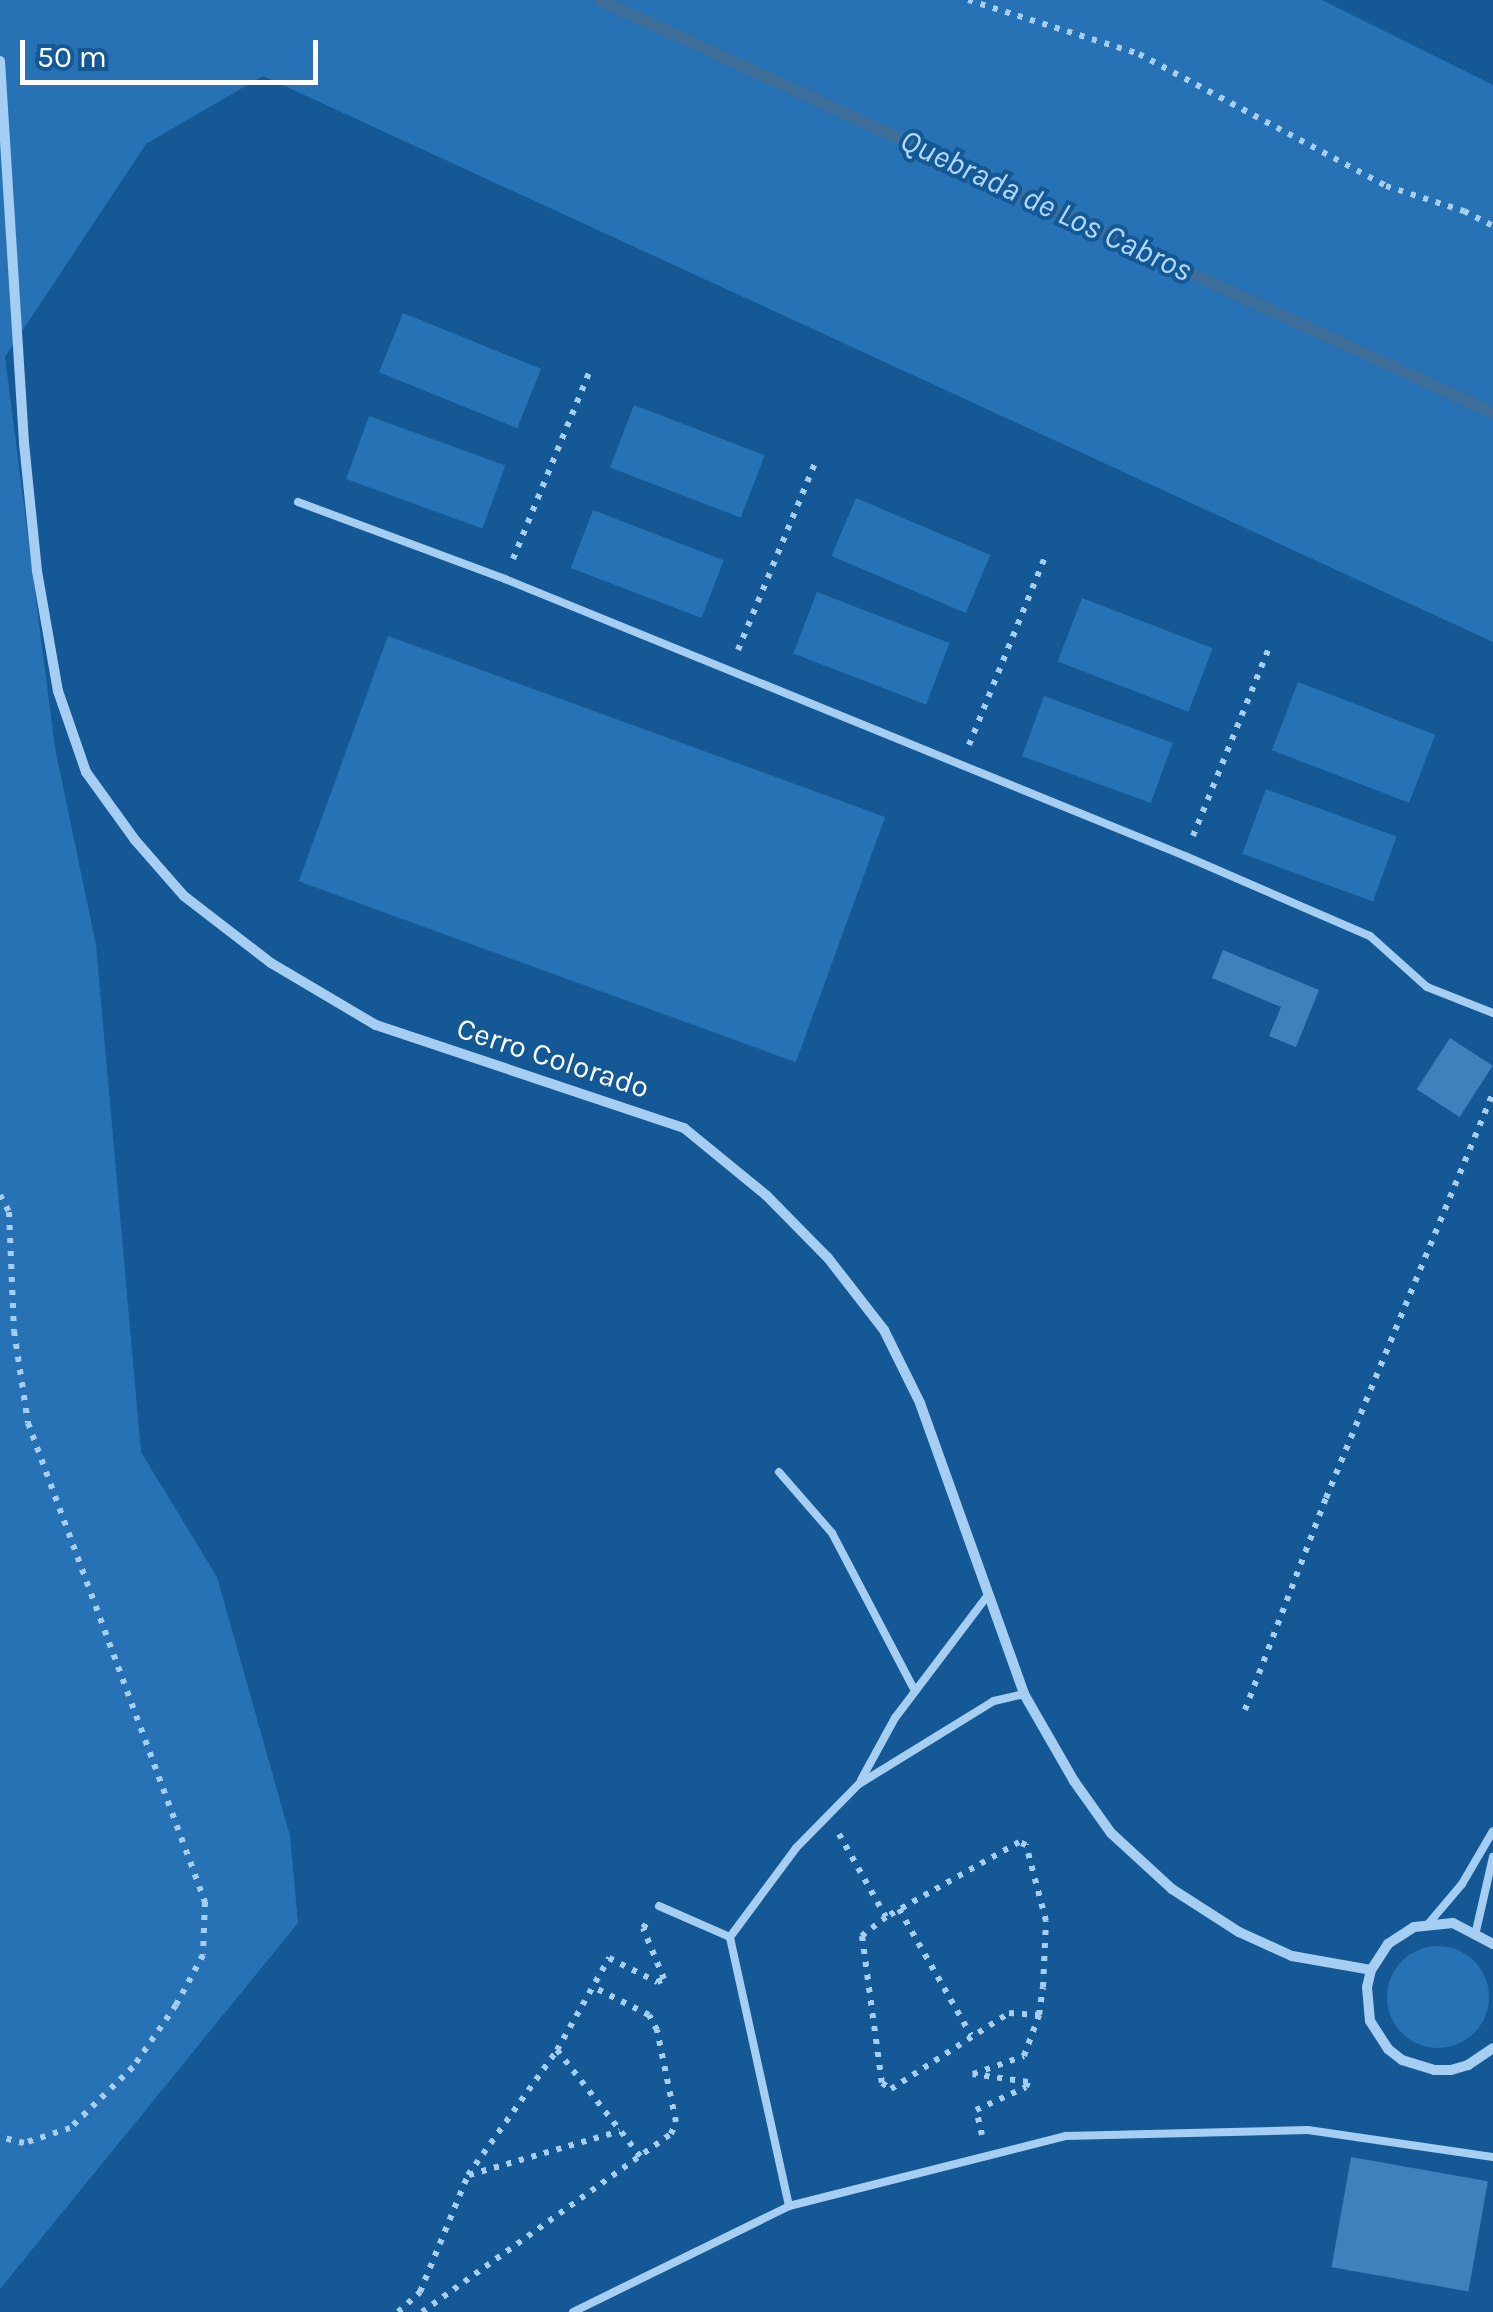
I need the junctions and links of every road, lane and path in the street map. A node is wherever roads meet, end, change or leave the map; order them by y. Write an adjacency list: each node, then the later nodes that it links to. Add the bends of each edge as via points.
1 (968, 0): 3 (path, via 1139,54 1386,186)
2 (0, 61): 17 (street, Cerro Colorado, via 37,572 58,691 86,772 184,896 271,963 376,1025 684,1128 766,1195 828,1258 884,1330 920,1403)
3 (1493, 226)
4 (590, 370): 8 (path)
5 (816, 461): 10 (path)
6 (298, 502): 8 (lane)
7 (1045, 557): 11 (path)
8 (505, 579): 10 (lane)
9 (1268, 650): 12 (path)
10 (730, 669): 11 (lane)
11 (961, 765): 12 (lane)
12 (1185, 856): 13 (lane, via 1370,936 1426,987)
13 (1493, 1013)
14 (1493, 1093): 20 (path)
15 (0, 1195): 39 (path, via 9,1212 14,1332 28,1424 205,1902 203,1955 133,2067 70,2128 24,2143)
16 (779, 1472): 18 (lane, via 832,1532)
17 (988, 1595): 18 (lane); 19 (street, Cerro Colorado)
18 (915, 1691): 21 (lane)
19 (1024, 1694): 21 (lane, via 994,1701); 32 (street, Cerro Colorado, via 1111,1833 1172,1889 1292,1956)
20 (1245, 1710)
21 (859, 1784): 22 (lane)
22 (828, 1816): 27 (path); 30 (lane)
23 (1493, 1831): 28 (lane)
24 (1493, 1857): 29 (lane)
25 (658, 1906): 30 (lane); 33 (path, via 643,1928 664,1979 657,1982 609,1958)
26 (899, 1909): 27 (path); 34 (path, via 1019,1842 1026,1845 1046,1922); 35 (path)
27 (886, 1917): 35 (path, via 862,1936 882,2084 891,2089)
28 (1429, 1923): 29 (street, via 1453,1922); 32 (street, via 1400,1934)
29 (1476, 1931): 31 (street)
30 (730, 1937): 44 (lane)
31 (1493, 1944)
32 (1371, 1970): 36 (street, via 1370,2020 1402,2060 1451,2070)
33 (593, 1988): 37 (path); 40 (path, via 649,2015 657,2030 676,2122 671,2134)
34 (1039, 2015): 35 (path, via 1009,2013); 41 (path, via 1024,2056 973,2074 1028,2082 976,2110)
35 (972, 2035)
36 (1493, 2048)
37 (558, 2050): 38 (path); 43 (path)
38 (620, 2131): 40 (path); 43 (path)
39 (0, 2138)
40 (640, 2156): 46 (path)
41 (987, 2156): 42 (lane, via 1066,2136 1308,2130); 44 (lane)
42 (1493, 2156)
43 (468, 2175): 45 (path, via 420,2292)
44 (789, 2206): 47 (lane)
45 (398, 2312)
46 (422, 2312)
47 (573, 2312)

